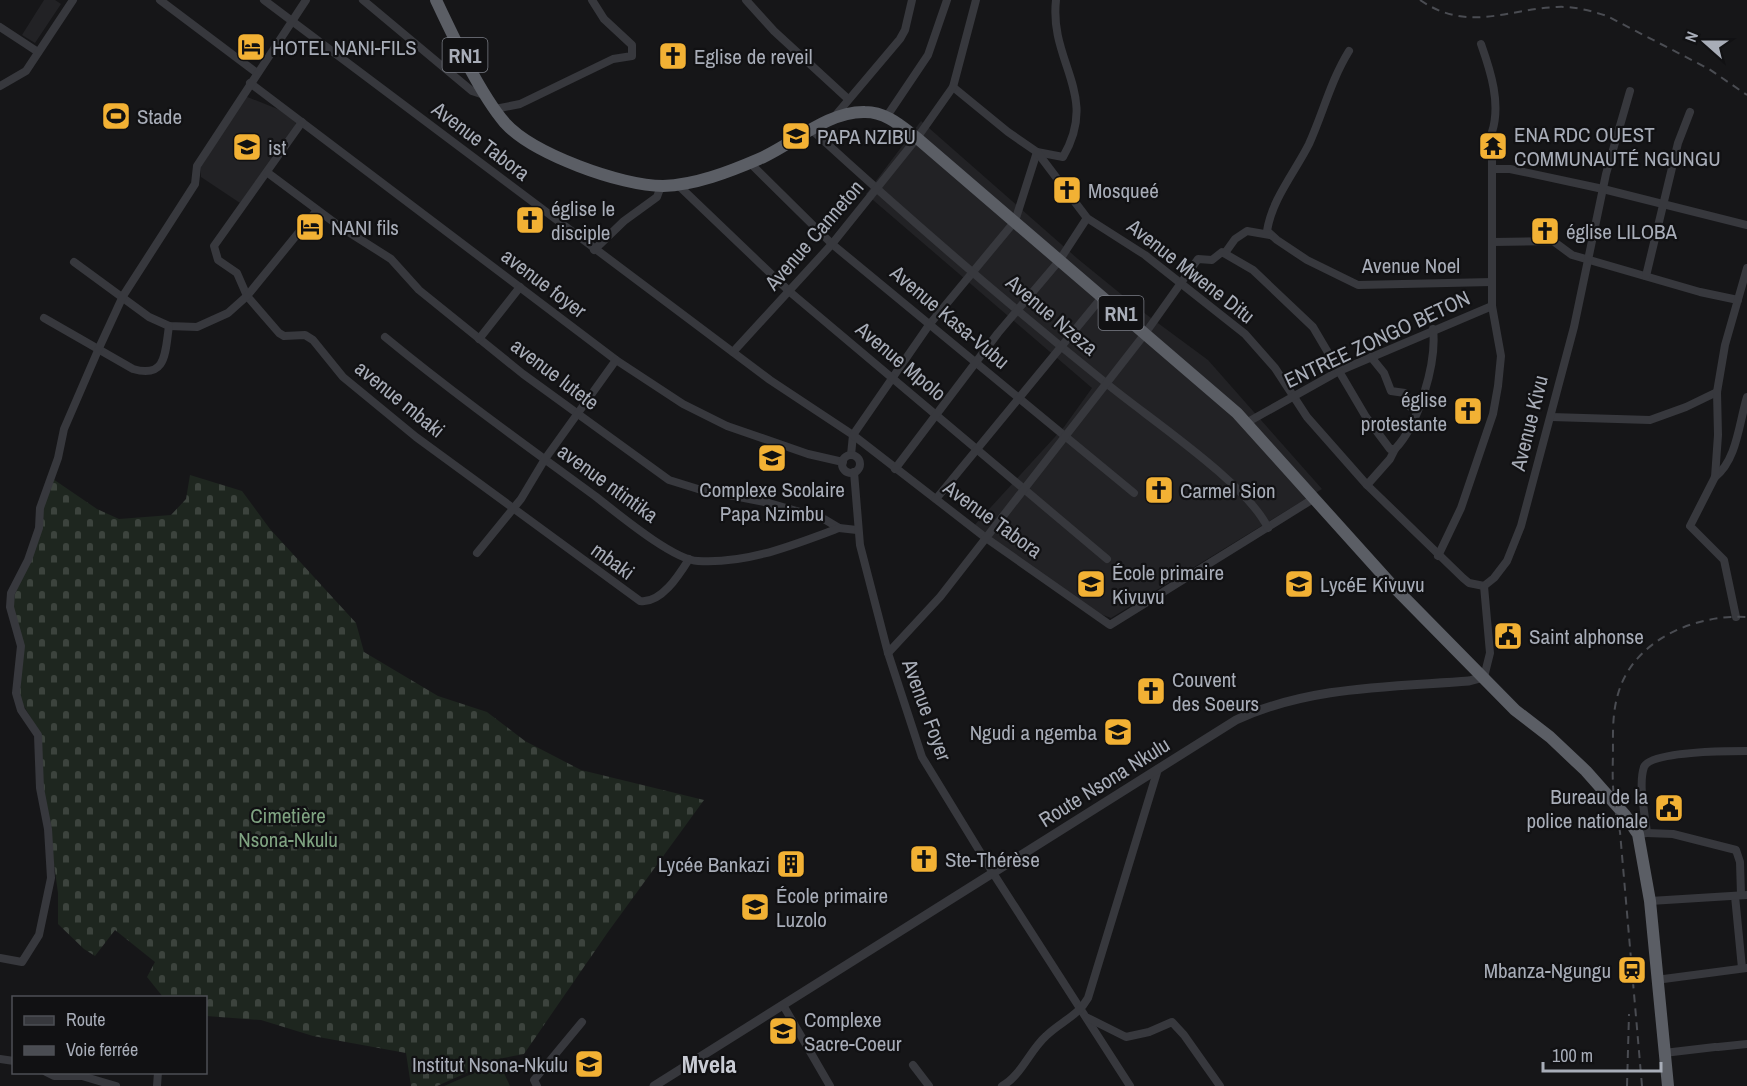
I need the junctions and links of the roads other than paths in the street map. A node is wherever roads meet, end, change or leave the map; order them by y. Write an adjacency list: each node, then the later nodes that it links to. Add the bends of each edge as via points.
1 (160, 0): 18 (street)
2 (264, 0): 13 (street, Avenue Tabora)
3 (306, 0): 13 (street)
4 (363, 0): 23 (street, via 472,91)
5 (436, 0): 23 (highway, RN1)
6 (592, 0): 25 (street, via 604,19 632,45 632,56 613,59 520,104)
7 (746, 0): 24 (street)
8 (912, 0): 24 (street, via 900,39)
9 (947, 0): 27 (street, via 928,55)
10 (976, 0): 21 (street)
11 (1056, 0): 32 (street, via 1056,25 1076,96 1078,124 1063,157)
12 (68, 2): 17 (street)
13 (292, 21): 18 (street); 48 (street, Avenue Tabora)
14 (0, 27): 17 (street)
15 (1481, 44): 34 (street, via 1493,81 1496,121 1492,132)
16 (1349, 51): 45 (street, via 1309,144 1279,200 1268,226)
17 (38, 52): 20 (street, via 26,71)
18 (257, 73): 19 (street)
19 (250, 83): 29 (street, avenue foyer); 60 (street, via 197,166 193,188)
20 (2, 86)
21 (953, 87): 31 (street, Avenue Canneton); 32 (street)
22 (1630, 91): 38 (street, Avenue Kivu)
23 (488, 96): 25 (highway, RN1)
24 (848, 99): 28 (street)
25 (495, 109): 37 (highway, RN1, via 520,136 551,155 631,181)
26 (1690, 112): 40 (street, via 1678,143)
27 (886, 116): 28 (highway, RN1, via 863,112); 31 (highway, RN1)
28 (832, 120): 30 (highway, RN1)
29 (302, 122): 35 (street); 58 (street, avenue foyer)
30 (812, 130): 33 (highway, RN1); 39 (street, Avenue Nzeza)
31 (917, 138): 39 (street, Avenue Canneton); 43 (highway, RN1)
32 (1037, 152): 42 (street); 43 (street)
33 (750, 163): 36 (highway, RN1); 47 (street, Avenue Kasa-Vubu)
34 (1492, 169): 38 (street, via 1510,169); 46 (street)
35 (268, 172): 41 (street, avenue lutete); 61 (street, avenue mbaki, via 214,246 218,260 237,273)
36 (678, 185): 37 (highway, RN1); 59 (street, Avenue Mpolo)
37 (662, 186): 48 (street, via 657,197)
38 (1603, 189): 40 (street); 50 (street, Avenue Kivu)
39 (877, 190): 47 (street, Avenue Canneton); 54 (street, Avenue Nzeza)
40 (1664, 204): 44 (street); 55 (street)
41 (317, 210): 61 (street); 72 (street, avenue lutete, via 391,259 419,290)
42 (1087, 218): 51 (street); 57 (street, Avenue Mwene Ditu, via 1121,237)
43 (1015, 221): 51 (highway, RN1); 54 (street)
44 (1747, 225)
45 (1270, 235): 49 (street, via 1247,231 1235,239); 56 (street, Avenue Noel, via 1332,273 1365,286)
46 (1493, 242): 50 (street, via 1553,241 1566,253); 56 (street)
47 (832, 244): 59 (street, Avenue Canneton); 67 (street, Avenue Kasa-Vubu)
48 (594, 250): 75 (street, Avenue Tabora)
49 (1227, 254): 57 (street, via 1212,260 1198,259); 79 (street, via 1253,270 1313,327)
50 (1589, 260): 55 (street); 89 (street, Avenue Kivu)
51 (1059, 261): 62 (highway, RN1); 65 (street)
52 (74, 262): 60 (street)
53 (1747, 268): 63 (street)
54 (973, 272): 65 (street, Avenue Nzeza); 67 (street)
55 (1646, 276): 63 (street)
56 (1492, 282): 64 (street)
57 (1183, 284): 70 (street); 83 (street, Avenue Mwene Ditu, via 1245,334)
58 (520, 287): 72 (street); 77 (street, avenue foyer)
59 (790, 292): 75 (street, Avenue Canneton); 80 (street, Avenue Mpolo)
60 (123, 296): 68 (street, via 135,309); 74 (street)
61 (247, 296): 68 (street, via 228,313 197,327); 106 (street, avenue mbaki, via 279,333 305,335 313,340 342,377)
62 (1102, 297): 70 (highway, RN1); 73 (street)
63 (1738, 300): 82 (street)
64 (1492, 306): 69 (street, ENTREE ZONGO BETON); 112 (street, via 1501,356 1493,414 1461,508)
65 (1017, 310): 73 (street, Avenue Nzeza); 78 (street)
66 (44, 318): 74 (street)
67 (929, 325): 78 (street, Avenue Kasa-Vubu); 80 (street)
68 (169, 327): 74 (street, via 162,363 153,371 133,369)
69 (1433, 329): 76 (street, ENTREE ZONGO BETON); 86 (street, via 1433,358)
70 (1144, 335): 81 (street); 90 (highway, RN1)
71 (385, 337): 96 (street, avenue ntintika)
72 (479, 339): 87 (street, avenue lutete)
73 (1061, 346): 81 (street, Avenue Nzeza); 85 (street)
74 (99, 348): 125 (street, via 64,429 40,508 39,528 11,593 10,607 21,646 16,693 21,710 38,735 51,878 42,927 33,946 22,962)
75 (733, 352): 91 (street, Avenue Tabora)
76 (1371, 357): 79 (street, ENTREE ZONGO BETON); 86 (street, via 1384,373 1391,391 1405,393 1409,406)
77 (616, 360): 87 (street); 97 (street, avenue foyer, via 683,404 728,426)
78 (975, 364): 85 (street, Avenue Kasa-Vubu); 88 (street)
79 (1339, 371): 83 (street, ENTREE ZONGO BETON); 94 (street, via 1366,417)
80 (892, 376): 88 (street, Avenue Mpolo); 91 (street)
81 (1106, 384): 92 (street); 108 (street, Avenue Nzeza, via 1207,463 1255,508)
82 (1716, 392): 89 (street, via 1650,420); 100 (street)
83 (1295, 395): 90 (street, ENTREE ZONGO BETON); 101 (street, Avenue Mwene Ditu, via 1307,417)
84 (1747, 397): 100 (street, via 1734,448 1722,472)
85 (1018, 399): 92 (street, Avenue Kasa-Vubu); 93 (street)
86 (1416, 410): 94 (street, via 1403,438)
87 (577, 413): 96 (street); 107 (street, avenue lutete, via 669,480 770,502 824,519)
88 (937, 414): 93 (street, Avenue Mpolo); 98 (street)
89 (1551, 417): 115 (street, Avenue Kivu, via 1515,543 1501,568)
90 (1246, 423): 104 (highway, RN1)
91 (853, 435): 95 (street); 98 (street, Avenue Tabora)
92 (1064, 437): 102 (street); 103 (street, Avenue Kasa-Vubu)
93 (978, 448): 102 (street, Avenue Mpolo); 105 (street)
94 (1391, 448): 101 (street, via 1390,459)
95 (851, 455): 97 (street); 99 (street, Avenue Foyer, via 860,462)
96 (545, 459): 106 (street); 113 (street, avenue ntintika, via 652,538)
97 (843, 462): 99 (street, via 846,471)
98 (895, 469): 105 (street, Avenue Tabora)
99 (854, 472): 109 (street, Avenue Foyer)
100 (1715, 477): 116 (street, via 1690,526 1724,560)
101 (1367, 485): 112 (street, Avenue Mwene Ditu)
102 (1024, 488): 110 (street); 114 (street, Avenue Mpolo)
103 (1134, 492)
104 (1313, 499): 108 (street); 118 (highway, RN1, via 1390,584)
105 (936, 500): 110 (street, Avenue Tabora)
106 (512, 508): 111 (street); 113 (street, mbaki, via 640,602 659,596)
107 (839, 528): 109 (street, avenue lutete); 113 (street, avenue ntintika, via 778,551 737,561)
108 (1269, 528): 110 (street, Avenue Tabora, via 1115,624 1108,624)
109 (857, 530): 117 (street, Avenue Foyer)
110 (986, 538): 117 (street, via 940,597)
111 (477, 553)
112 (1438, 556): 115 (street, Avenue Mwene Ditu, via 1466,581)
113 (688, 559)
114 (1107, 559)
115 (1484, 586): 118 (street, via 1490,653)
116 (1736, 617)
117 (888, 653): 122 (street, Avenue Foyer, via 922,757)
118 (1484, 676): 120 (street, Route Nsona Nkulu, via 1469,681 1316,695 1282,702 1236,720); 121 (highway, RN1, via 1515,710 1586,771)
119 (1747, 751): 121 (street, via 1649,760 1642,779)
120 (1158, 769): 122 (street, Route Nsona Nkulu); 129 (street)
121 (1642, 833): 123 (street, via 1673,834 1736,850); 124 (highway, RN1)
122 (993, 873): 128 (street, Route Nsona Nkulu); 129 (street, Avenue Foyer)
123 (1741, 895): 124 (street); 126 (street)
124 (1650, 901): 127 (highway, RN1)
125 (0, 958)
126 (1745, 968): 127 (street)
127 (1656, 980): 133 (highway, RN1)
128 (783, 1005): 139 (street, Route Nsona Nkulu); 140 (street)
129 (1082, 1010): 130 (street, Avenue Foyer); 136 (street, via 1045,1036)
130 (1087, 1018): 142 (street, Avenue Foyer); 143 (street, via 1126,1037 1172,1022)
131 (582, 1022): 138 (street, via 534,1080)
132 (1747, 1044): 133 (street)
133 (1664, 1053): 144 (highway, RN1)
134 (913, 1065): 141 (street)
135 (50, 1074): 137 (street, via 82,1076)
136 (1005, 1085)
137 (116, 1086)
138 (537, 1086)
139 (654, 1086)
140 (830, 1086)
141 (929, 1086)
142 (1130, 1086)
143 (1220, 1086)
144 (1668, 1086)

